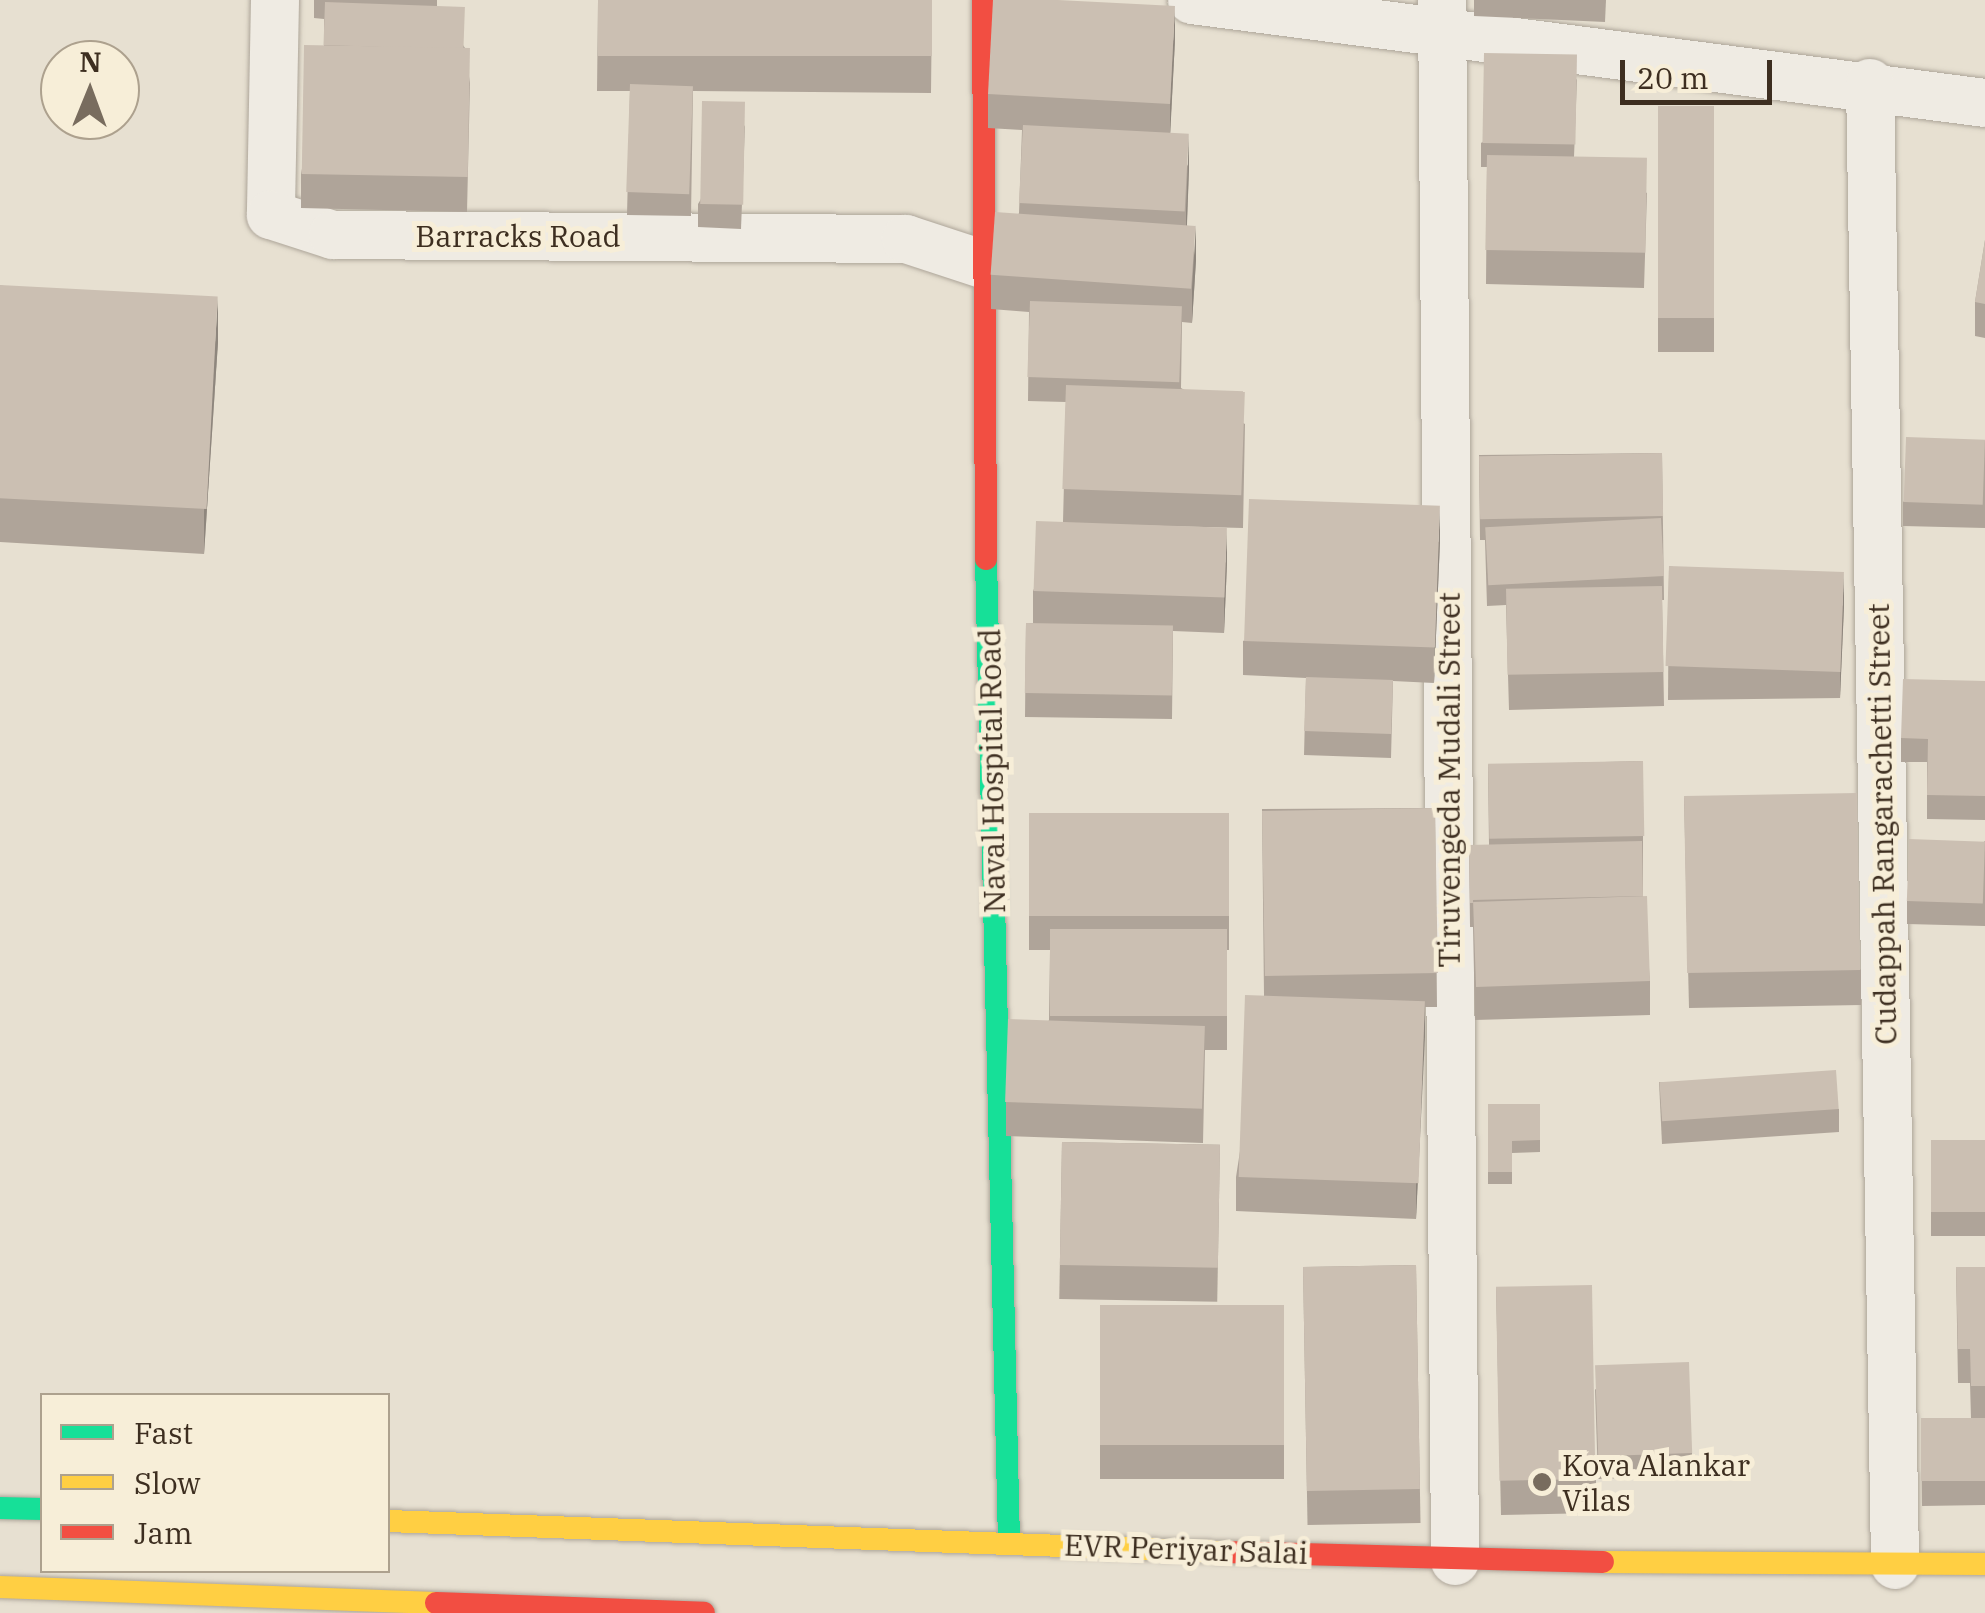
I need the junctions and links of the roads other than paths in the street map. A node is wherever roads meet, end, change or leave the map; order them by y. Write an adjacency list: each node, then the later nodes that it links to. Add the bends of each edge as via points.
1 (275, 0): 7 (street, Barracks Road, via 271,215 333,235 906,238)
2 (983, 0): 7 (main road, Naval Hospital Road)
3 (1192, 0): 4 (street)
4 (1442, 14): 5 (street); 12 (street, Tiruvengeda Mudali Street)
5 (1870, 82): 6 (street); 14 (street, Cudappah Rangarachetti Street)
6 (1985, 103)
7 (980, 262): 11 (main road, Naval Hospital Road)
8 (0, 1508): 9 (main road)
9 (40, 1509)
10 (390, 1521): 11 (main road, EVR Periyar Salai)
11 (1009, 1542): 12 (main road, EVR Periyar Salai)
12 (1455, 1561): 14 (main road, EVR Periyar Salai)
13 (1985, 1564): 14 (main road, EVR Periyar Salai)
14 (1894, 1565)
15 (0, 1587): 16 (main road)
16 (704, 1613)

